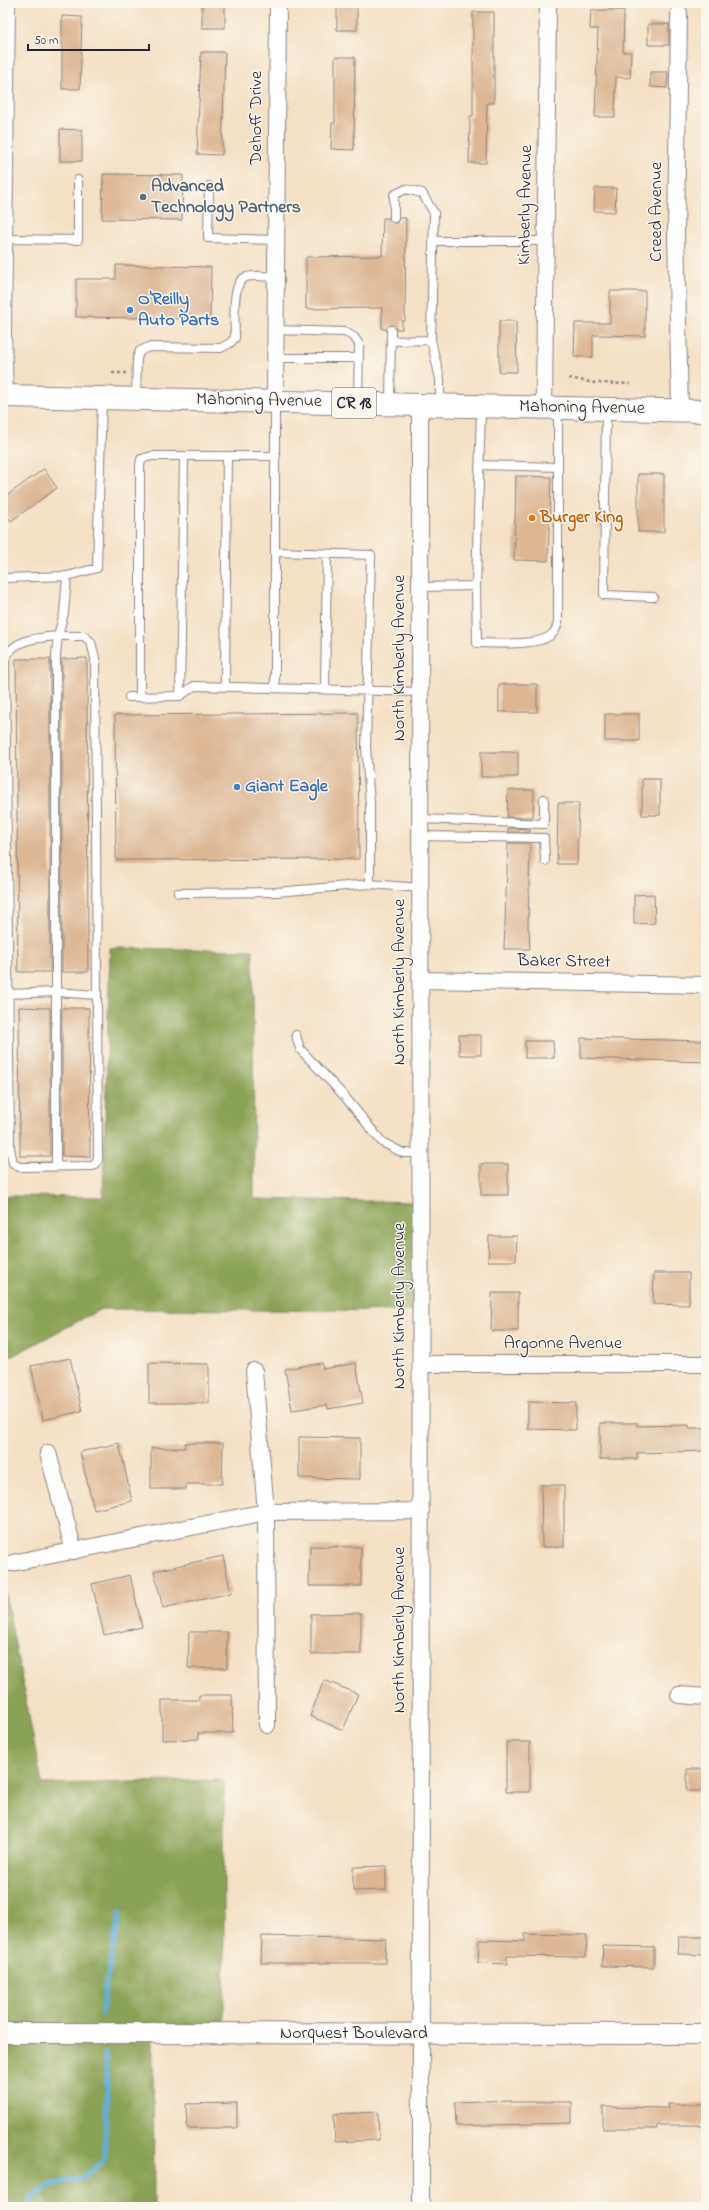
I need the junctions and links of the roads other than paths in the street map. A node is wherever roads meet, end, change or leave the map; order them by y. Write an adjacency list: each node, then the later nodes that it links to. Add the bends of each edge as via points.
1 (7, 3): 8 (street)
2 (278, 3): 9 (street, Dehoff Drive)
3 (548, 3): 11 (street, Kimberly Avenue)
4 (679, 13): 29 (street, Creed Avenue, via 676,233)
5 (78, 180): 8 (lane, via 78,240)
6 (209, 186): 9 (lane, via 208,238)
7 (394, 218): 10 (lane, via 394,194 406,189 422,193 434,213)
8 (4, 239): 19 (street)
9 (276, 240): 12 (street, Dehoff Drive)
10 (434, 241): 11 (lane); 15 (lane)
11 (545, 241): 27 (street, Kimberly Avenue)
12 (275, 277): 13 (street, Dehoff Drive); 21 (lane, via 246,277 241,280 236,288 235,338 221,348 149,347 140,351 137,358)
13 (275, 330): 17 (street, Dehoff Drive); 18 (lane, via 345,332 354,337 359,344)
14 (391, 330): 16 (lane)
15 (431, 340): 16 (lane); 25 (lane, via 440,379)
16 (391, 341): 24 (lane)
17 (275, 358): 18 (lane); 22 (street, Dehoff Drive)
18 (358, 358): 23 (lane)
19 (4, 396): 20 (main road, Mahoning Avenue / CR 18)
20 (102, 398): 21 (main road, Mahoning Avenue / CR 18); 38 (lane, via 97,568)
21 (136, 398): 22 (main road, Mahoning Avenue / CR 18)
22 (275, 401): 23 (main road, Mahoning Avenue / CR 18); 33 (lane)
23 (358, 403): 24 (main road, Mahoning Avenue / CR 18)
24 (390, 404): 25 (main road, Mahoning Avenue / CR 18)
25 (430, 405): 26 (main road, Mahoning Avenue / CR 18); 41 (street, North Kimberly Avenue)
26 (481, 406): 27 (main road, Mahoning Avenue / CR 18); 34 (lane)
27 (551, 407): 28 (main road, Mahoning Avenue / CR 18); 35 (lane)
28 (606, 409): 29 (main road, Mahoning Avenue / CR 18); 42 (lane, via 604,595)
29 (680, 410): 30 (main road, Mahoning Avenue / CR 18)
30 (706, 411)
31 (184, 456): 32 (lane); 49 (lane); 51 (lane, via 152,456 141,459)
32 (227, 456): 33 (lane); 44 (lane)
33 (276, 456): 36 (lane)
34 (479, 465): 35 (lane); 40 (lane)
35 (558, 467): 40 (lane, via 558,622 554,633 542,640 477,644)
36 (276, 552): 37 (lane); 45 (lane)
37 (327, 554): 46 (lane); 47 (lane, via 371,555)
38 (67, 576): 39 (lane); 43 (lane, via 64,613)
39 (3, 578)
40 (476, 586): 41 (lane)
41 (420, 587): 48 (street, North Kimberly Avenue)
42 (653, 597)
43 (58, 636): 63 (lane); 64 (lane, via 18,644 9,650 5,659); 65 (lane, via 84,636 91,642 95,658)
44 (225, 686): 45 (lane); 49 (lane, via 194,686)
45 (275, 687): 46 (lane)
46 (325, 688): 47 (lane)
47 (368, 690): 48 (lane); 58 (lane, via 366,747 370,804)
48 (420, 692): 53 (street, North Kimberly Avenue)
49 (180, 696): 51 (lane)
50 (129, 697): 51 (lane)
51 (140, 697)
52 (544, 799): 54 (lane)
53 (420, 818): 54 (lane); 55 (street, North Kimberly Avenue)
54 (544, 824): 56 (lane)
55 (420, 836): 56 (lane); 59 (street, North Kimberly Avenue)
56 (544, 838): 57 (lane)
57 (545, 861)
58 (370, 884): 59 (lane); 60 (lane, via 276,892)
59 (420, 888): 61 (street, North Kimberly Avenue)
60 (178, 893)
61 (421, 980): 62 (street, Baker Street); 67 (street, North Kimberly Avenue)
62 (706, 985)
63 (56, 992): 64 (lane); 65 (lane); 68 (lane)
64 (8, 994): 68 (lane, via 10,1148 13,1163 19,1167)
65 (97, 995): 68 (lane, via 98,1160 93,1166)
66 (296, 1034): 67 (lane, via 300,1049 345,1097 382,1142 403,1153)
67 (420, 1153): 69 (street, North Kimberly Avenue)
68 (56, 1166)
69 (421, 1364): 70 (street, Argonne Avenue); 73 (street, North Kimberly Avenue)
70 (706, 1364)
71 (254, 1371): 74 (street)
72 (48, 1452): 75 (street)
73 (421, 1511): 74 (street); 81 (street, North Kimberly Avenue)
74 (266, 1512): 75 (street); 79 (street)
75 (74, 1551): 76 (street)
76 (12, 1563)
77 (680, 1695): 78 (street)
78 (706, 1697)
79 (268, 1725)
80 (3, 2033): 81 (street, Norquest Boulevard)
81 (421, 2034): 82 (street, Norquest Boulevard); 83 (street, North Kimberly Avenue)
82 (706, 2034)
83 (421, 2207)

